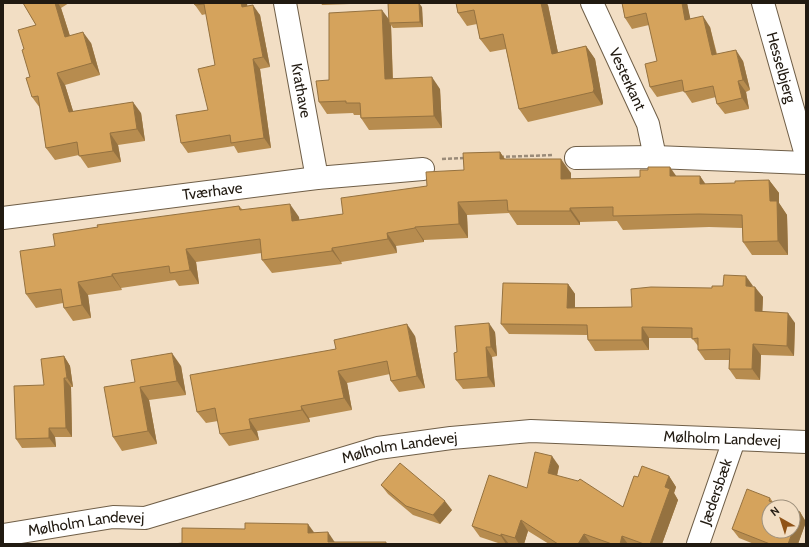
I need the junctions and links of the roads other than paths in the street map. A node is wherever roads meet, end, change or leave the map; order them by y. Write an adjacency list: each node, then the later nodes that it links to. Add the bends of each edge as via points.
1 (285, 3): 9 (street, Krathave)
2 (592, 3): 5 (street, Vesterkant, via 648,124)
3 (765, 4): 4 (street, Hesselbjerg)
4 (806, 155)
5 (655, 157): 6 (street); 7 (street)
6 (576, 158)
7 (806, 163)
8 (423, 169): 9 (street, Tværhave)
9 (317, 178): 10 (street, Tværhave)
10 (3, 218)
11 (734, 440): 12 (street, Mølholm Landevej); 13 (street, Mølholm Landevej, via 531,431 451,438 378,448 146,518 113,517); 14 (street, Jædersbæk)
12 (806, 442)
13 (3, 535)
14 (698, 544)

